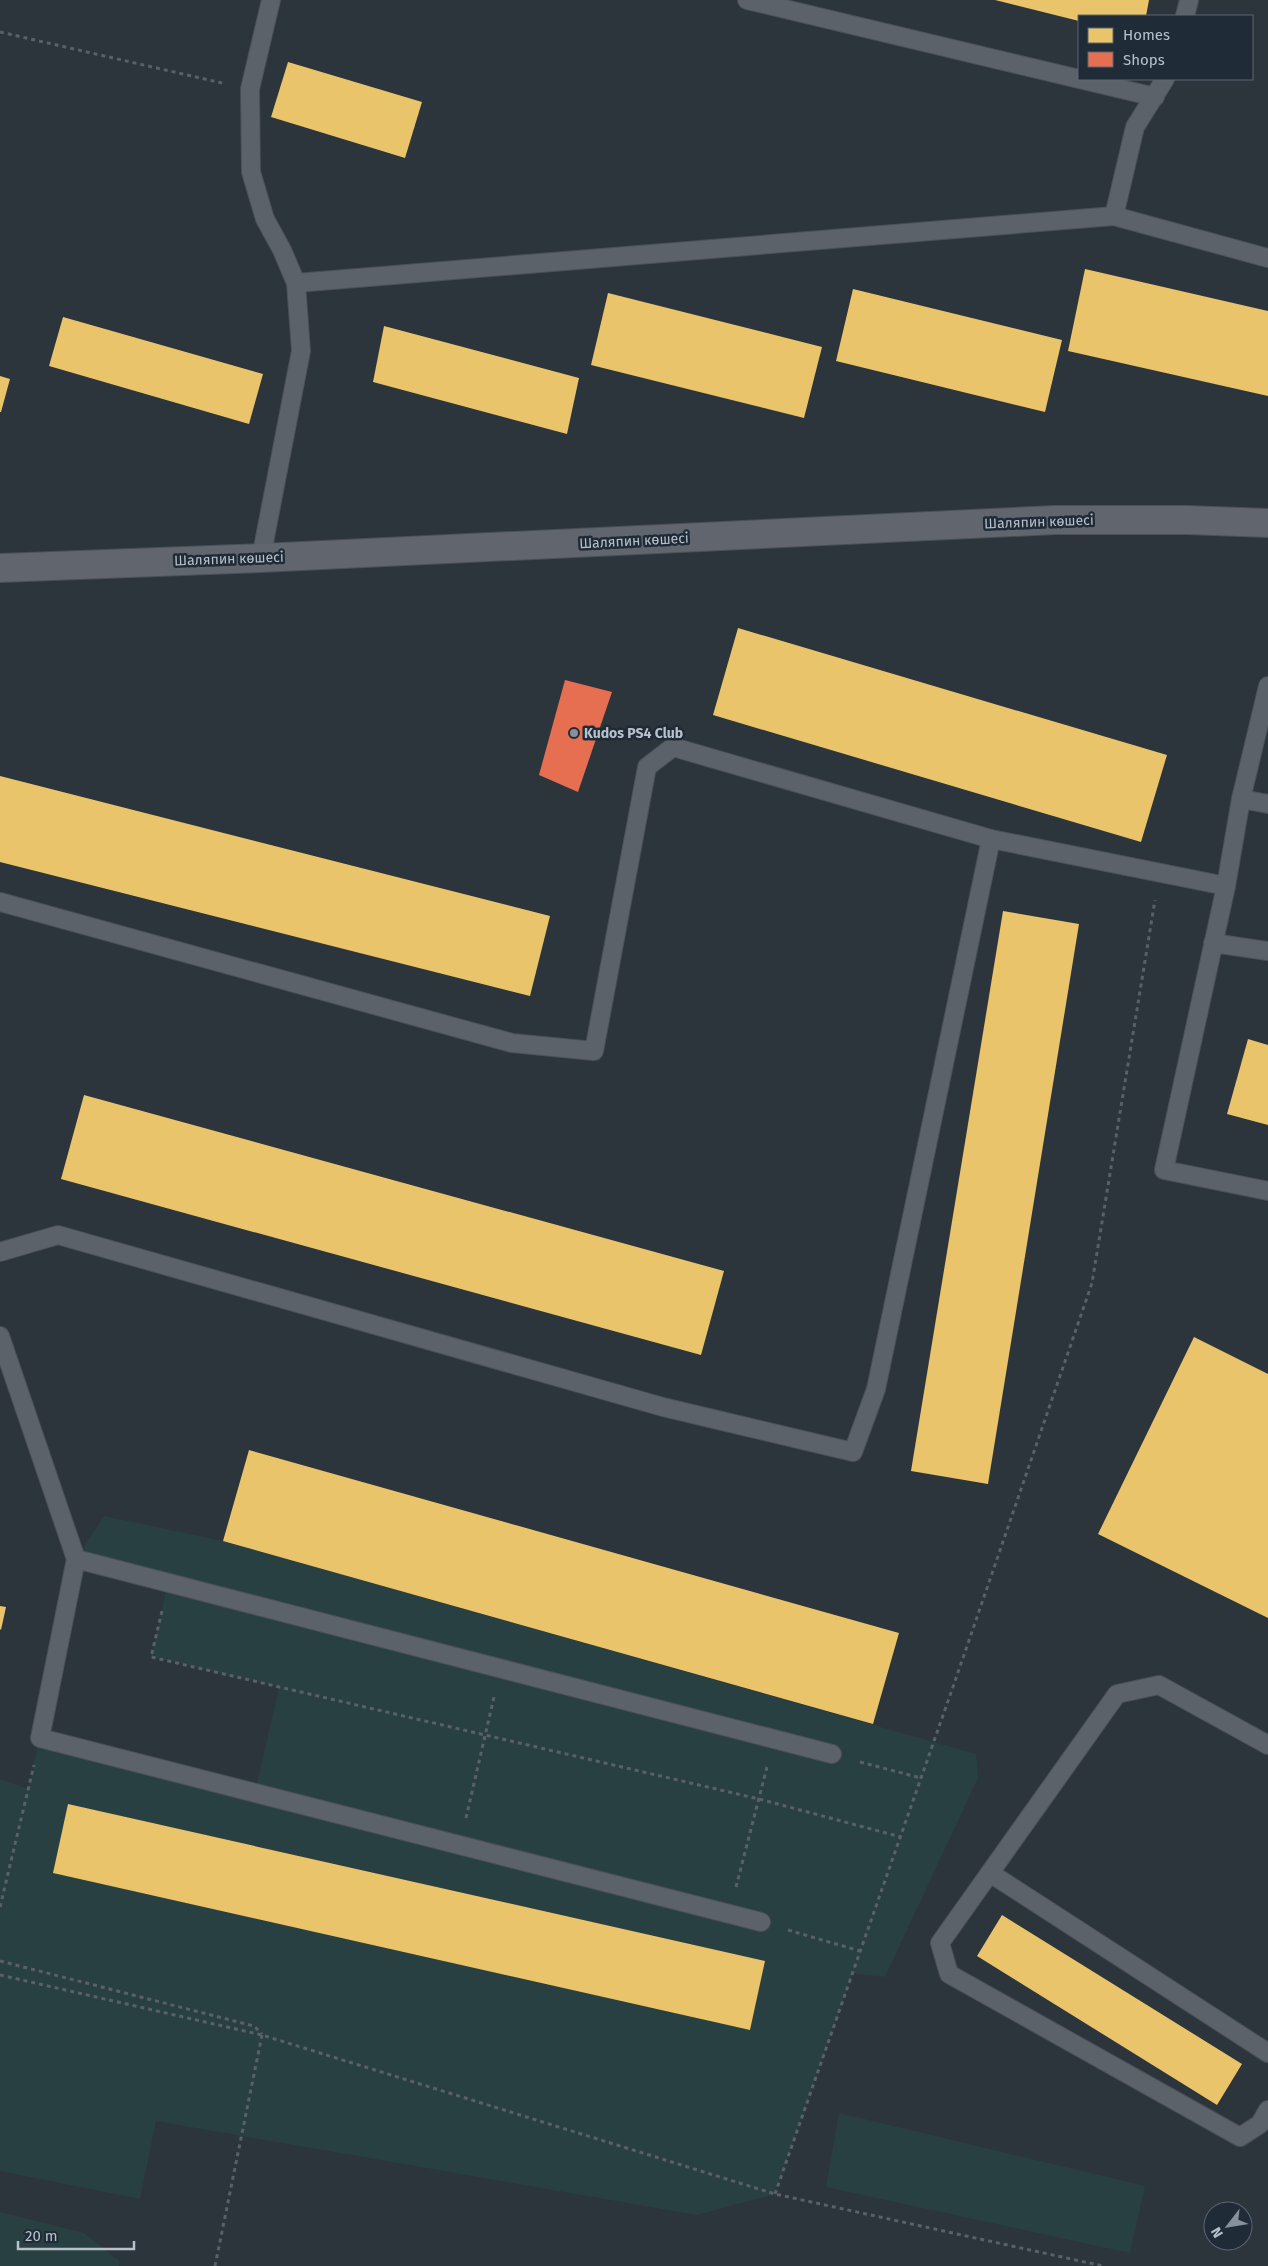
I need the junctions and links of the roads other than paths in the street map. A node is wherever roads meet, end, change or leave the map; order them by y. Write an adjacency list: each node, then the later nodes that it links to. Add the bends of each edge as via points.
1 (271, 0): 11 (lane, via 250,89 251,172 264,219)
2 (746, 0): 5 (lane)
3 (1189, 0): 4 (lane)
4 (1185, 15)
5 (1078, 79)
6 (1083, 80): 8 (lane)
7 (1164, 80): 8 (lane)
8 (1155, 97): 9 (lane, via 1135,127)
9 (1114, 216): 10 (lane); 11 (lane)
10 (1268, 258)
11 (296, 283): 13 (lane, via 302,351)
12 (1268, 523): 13 (main road, Шаляпин көшесі, via 1055,520)
13 (261, 558): 14 (main road, Шаляпин көшесі)
14 (0, 568)
15 (1268, 686): 16 (lane)
16 (1241, 799): 17 (lane); 19 (lane)
17 (1268, 804)
18 (991, 839): 19 (lane); 20 (lane, via 673,747 647,767 594,1051 512,1043); 24 (lane, via 876,1389 854,1452 663,1407 58,1235)
19 (1226, 886): 21 (lane)
20 (0, 902)
21 (1213, 943): 22 (lane); 23 (lane, via 1164,1170)
22 (1268, 951)
23 (1268, 1191)
24 (0, 1252)
25 (0, 1336): 26 (lane)
26 (76, 1559): 28 (lane); 30 (lane, via 40,1738)
27 (1268, 1745): 29 (lane, via 1159,1685 1117,1694)
28 (832, 1754)
29 (990, 1873): 31 (lane); 32 (lane, via 940,1943 950,1974 1240,2137 1260,2124)
30 (761, 1922)
31 (1268, 2054)
32 (1268, 2110)

